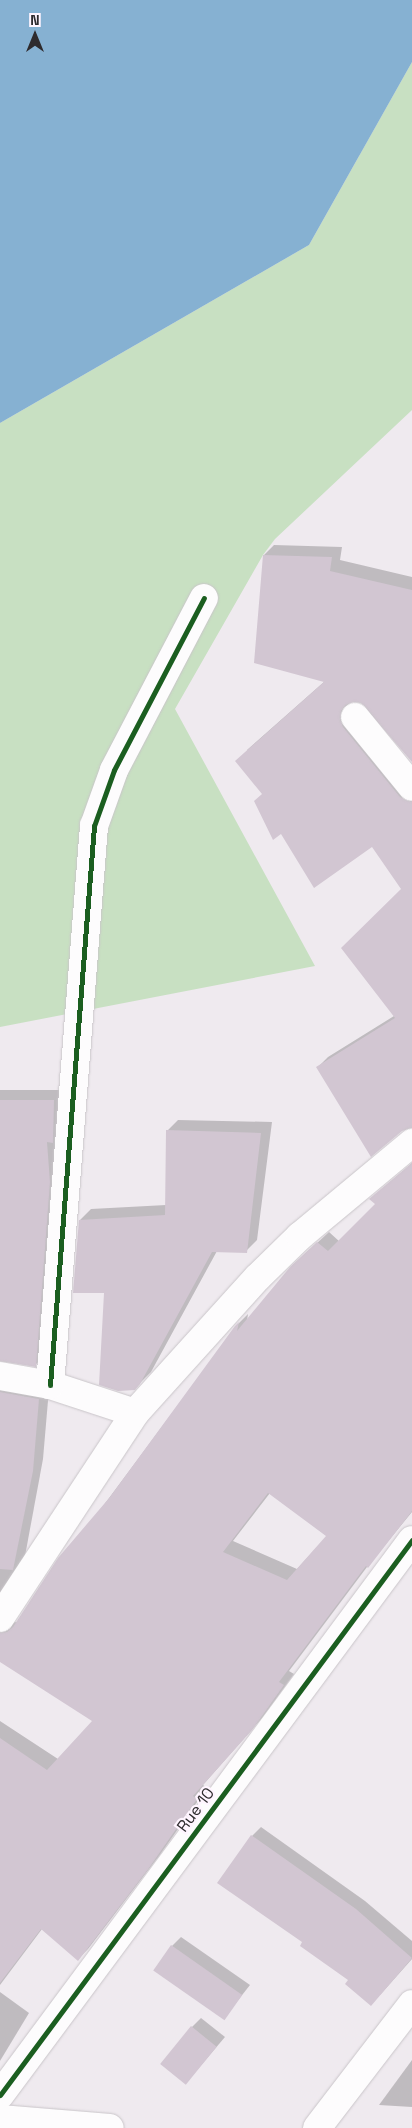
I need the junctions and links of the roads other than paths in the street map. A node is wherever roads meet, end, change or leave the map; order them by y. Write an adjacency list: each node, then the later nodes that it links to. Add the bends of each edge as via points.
1 (204, 598): 6 (street, via 114,770 94,826)
2 (355, 717): 3 (street)
3 (412, 787)
4 (412, 1143): 7 (street, via 293,1243)
5 (0, 1376): 6 (street)
6 (50, 1385): 7 (street)
7 (135, 1413): 9 (street)
8 (412, 1540): 11 (street, Rue 10)
9 (0, 1618)
10 (412, 2004): 14 (street)
11 (0, 2095)
12 (0, 2119): 13 (street)
13 (110, 2128)
14 (317, 2128)

